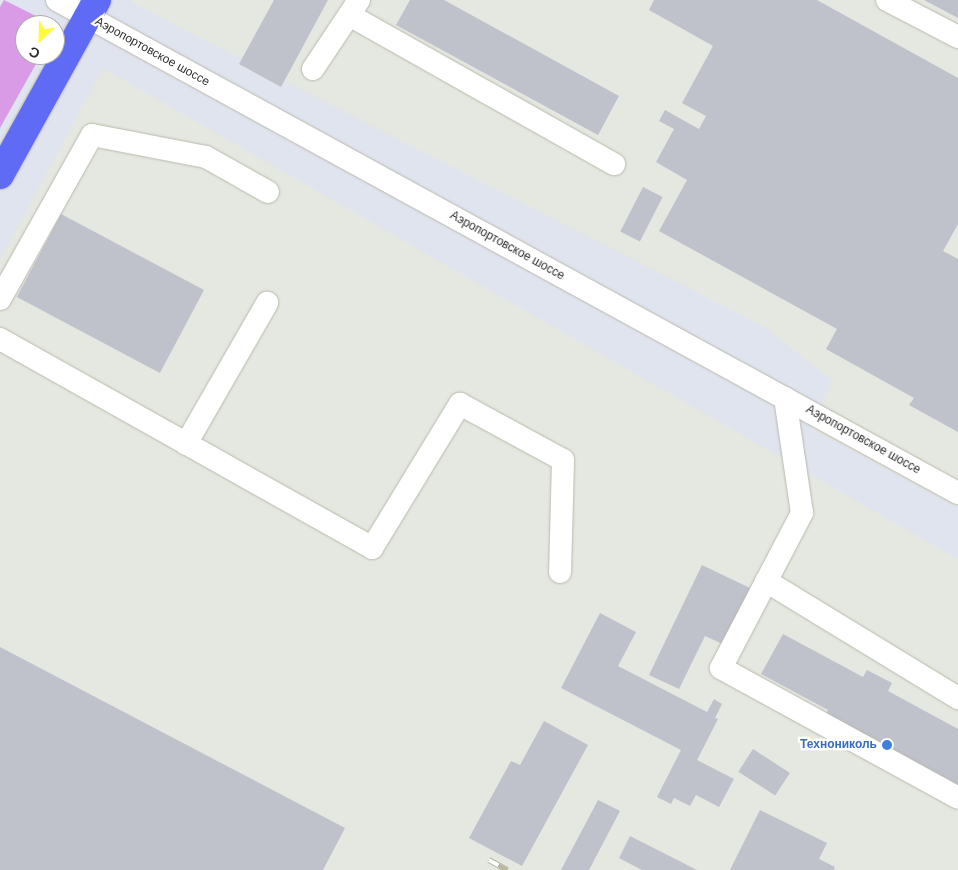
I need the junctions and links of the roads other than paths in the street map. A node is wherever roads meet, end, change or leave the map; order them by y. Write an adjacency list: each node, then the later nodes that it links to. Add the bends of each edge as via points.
1 (56, 0): 3 (street, Аэропортовское шоссе)
2 (887, 0): 5 (street)
3 (92, 8): 8 (main road); 13 (street, Аэропортовское шоссе)
4 (355, 8): 6 (street); 7 (street)
5 (958, 37)
6 (313, 69)
7 (614, 164)
8 (0, 175)
9 (268, 192): 10 (street, via 206,158 92,135)
10 (0, 299)
11 (268, 303): 14 (street)
12 (0, 339): 14 (street)
13 (785, 398): 15 (street, Аэропортовское шоссе); 17 (street, via 802,513)
14 (186, 444): 16 (street, via 372,548 460,404 563,460)
15 (958, 492)
16 (560, 572)
17 (766, 581): 18 (street); 19 (street, via 721,668)
18 (958, 698)
19 (958, 798)

